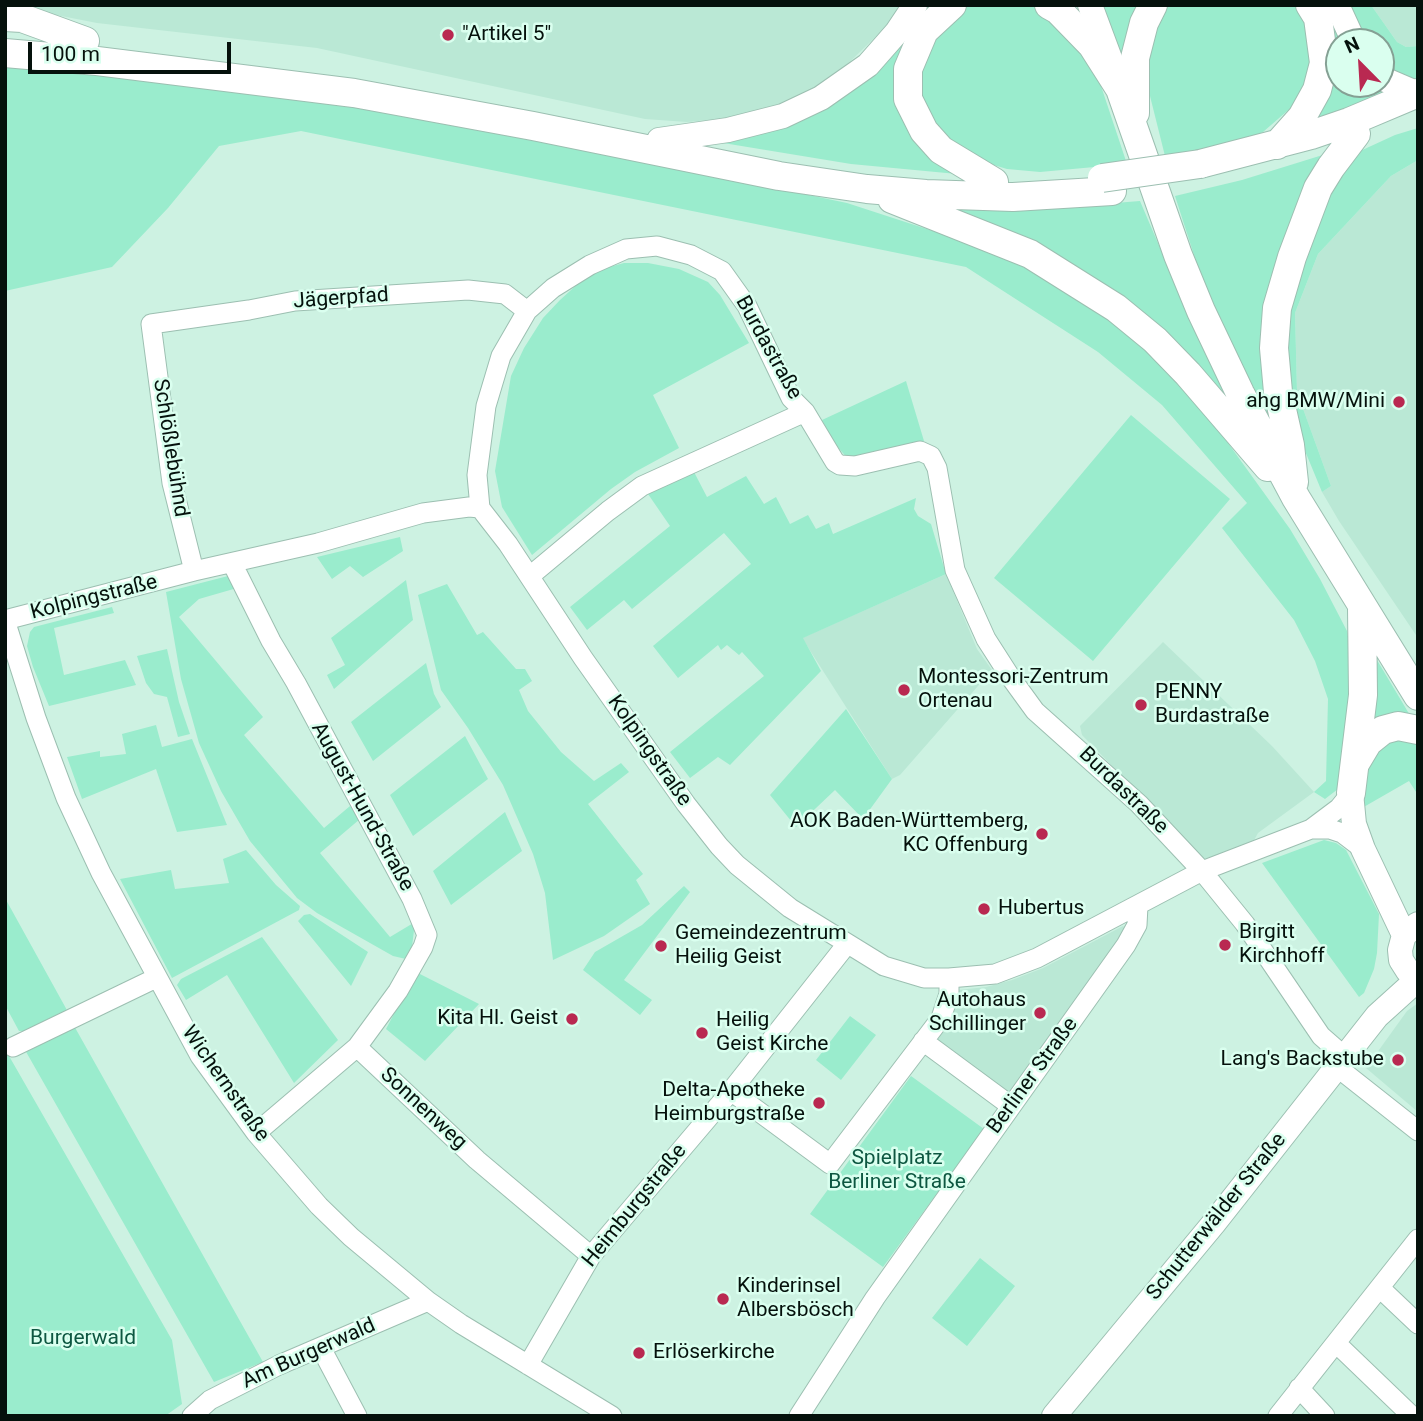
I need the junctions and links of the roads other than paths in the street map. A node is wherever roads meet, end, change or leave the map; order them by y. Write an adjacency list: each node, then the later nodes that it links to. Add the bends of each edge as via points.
1 (915, 5): 18 (main road, via 868,65 821,98 783,116 728,130)
2 (952, 5): 21 (highway, via 924,30 908,69 908,99 941,150)
3 (1049, 5): 14 (highway, via 1092,45)
4 (1090, 5): 14 (main road)
5 (1153, 5): 16 (highway, via 1135,58)
6 (1310, 5): 19 (highway, via 1318,18 1324,63 1317,90 1302,117)
7 (1337, 5): 9 (main road)
8 (5, 17): 11 (highway, via 22,18)
9 (1348, 28)
10 (5, 38): 11 (highway)
11 (85, 41): 18 (highway, via 306,68)
12 (5, 53): 23 (highway, via 354,93)
13 (1395, 86): 15 (main road)
14 (1120, 89): 16 (highway)
15 (1417, 99): 17 (highway); 19 (highway)
16 (1134, 130): 27 (highway, via 1201,311)
17 (1356, 134): 20 (highway, via 1301,152); 27 (highway, via 1318,188 1277,308 1278,392)
18 (659, 139): 21 (highway, via 865,174)
19 (1277, 145): 20 (highway)
20 (1203, 171): 22 (highway)
21 (994, 182): 22 (highway)
22 (1107, 185): 23 (highway, via 1013,197)
23 (867, 189): 27 (highway, via 1030,254 1116,308 1188,373)
24 (527, 312): 25 (street, Jägerpfad, via 505,294 468,290 295,301); 26 (street, Burdastraße, via 553,288 626,249 657,246 691,255 723,271 747,306 791,398); 28 (street, Burdastraße, via 502,356 486,406 477,475)
25 (151, 324): 30 (street, Schlößlebühnd, via 172,483)
26 (806, 412): 31 (street, via 642,486); 40 (street, Burdastraße, via 840,465 855,466 920,451 931,456 955,570 986,639 1035,710 1139,804)
27 (1296, 498): 32 (highway)
28 (480, 508): 29 (street, Kolpingstraße, via 423,513); 31 (street, Kolpingstraße)
29 (232, 563): 30 (street, Kolpingstraße); 50 (street, August-Hund-Straße, via 427,935 398,991)
30 (194, 571): 33 (street, Kolpingstraße)
31 (530, 576): 43 (street, Kolpingstraße, via 630,725 719,846 790,908)
32 (1362, 608): 34 (highway); 36 (highway, via 1363,695)
33 (5, 620): 44 (street, Wichernstraße, via 76,821)
34 (1418, 696)
35 (1418, 730): 36 (highway, via 1398,726 1383,730 1368,742)
36 (1356, 762): 37 (highway)
37 (1351, 793): 38 (street, Kolpingstraße); 39 (main road, via 1354,824)
38 (1311, 829): 39 (street, via 1342,833); 40 (street, Kolpingstraße)
39 (1363, 849): 42 (main road)
40 (1202, 870): 41 (street, Kolpingstraße); 51 (street, Burdastraße)
41 (1138, 906): 45 (street, Kolpingstraße, via 1037,958 995,974); 53 (street, Berliner Straße, via 1137,925 1126,945)
42 (1410, 934): 46 (main road, via 1408,971); 47 (main road, Schutterwälder Straße)
43 (847, 944): 45 (street, Kolpingstraße, via 884,966 924,978); 52 (street, Heimburgstraße)
44 (156, 978): 49 (street); 55 (street, Wichernstraße, via 200,1056)
45 (949, 978): 48 (street, via 946,1006)
46 (1418, 979): 47 (main road, Schutterwälder Straße)
47 (1377, 1016): 51 (main road, Schutterwälder Straße)
48 (923, 1041): 52 (street, via 830,1164); 53 (street)
49 (13, 1047)
50 (357, 1047): 55 (street); 57 (street, Sonnenweg, via 468,1152)
51 (1341, 1062): 54 (street, Burdastraße); 70 (main road, Schutterwälder Straße)
52 (730, 1091): 57 (street, Heimburgstraße)
53 (1011, 1106): 69 (street, Berliner Straße, via 857,1324)
54 (1418, 1131)
55 (256, 1133): 59 (street, Wichernstraße, via 319,1206)
56 (1418, 1239): 58 (street)
57 (591, 1256): 63 (street, Heimburgstraße)
58 (1381, 1289): 60 (street); 61 (street)
59 (428, 1301): 62 (street, Am Burgerwald); 63 (street, Wichernstraße)
60 (1418, 1324)
61 (1337, 1344): 64 (street); 73 (street)
62 (321, 1348): 65 (street, Am Burgerwald, via 279,1365); 67 (street)
63 (528, 1365): 68 (street, Wichernstraße)
64 (1299, 1388): 71 (street); 72 (street)
65 (214, 1408): 66 (street, Am Burgerwald)
66 (193, 1414)
67 (356, 1416)
68 (612, 1416)
69 (799, 1416)
70 (1054, 1416)
71 (1279, 1416)
72 (1325, 1416)
73 (1412, 1416)

